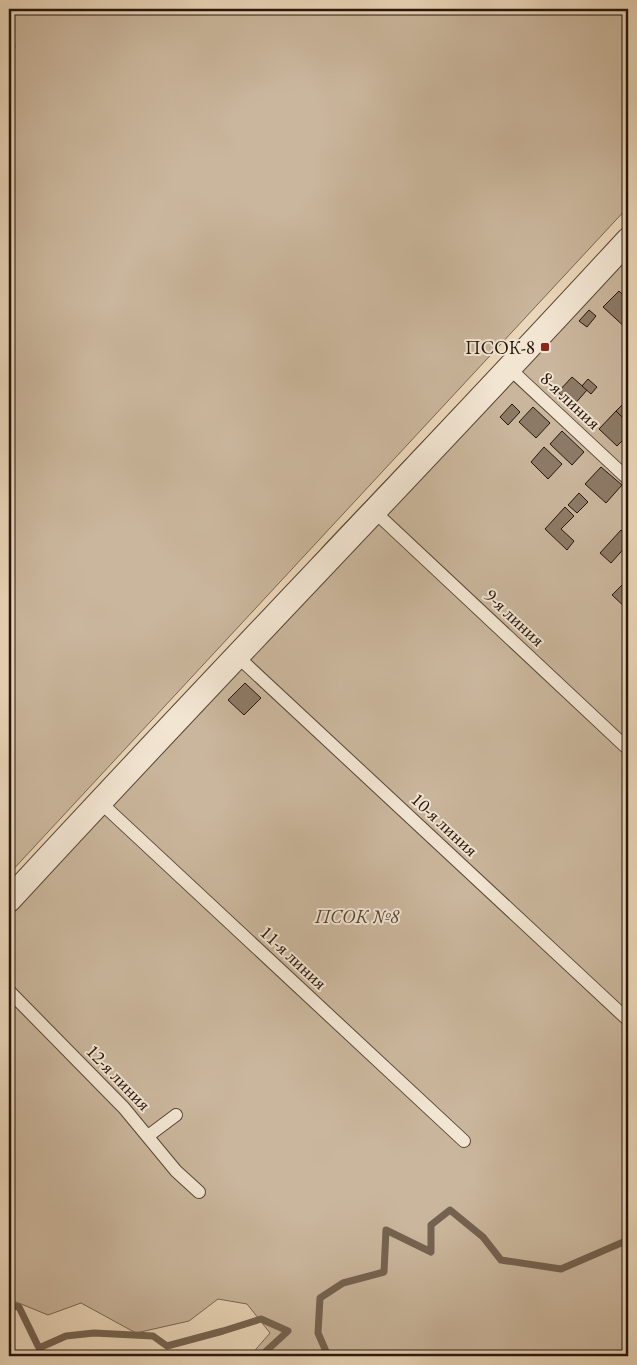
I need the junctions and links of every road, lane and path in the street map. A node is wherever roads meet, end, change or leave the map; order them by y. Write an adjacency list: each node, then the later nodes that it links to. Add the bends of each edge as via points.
1 (628, 240): 2 (street)
2 (510, 369): 3 (lane, 8-я линия); 4 (street)
3 (628, 479)
4 (375, 512): 5 (street); 6 (lane, 9-я линия)
5 (237, 656): 7 (street); 10 (lane, 10-я линия)
6 (628, 749)
7 (100, 802): 8 (street); 13 (lane, 11-я линия)
8 (9, 900)
9 (9, 991): 12 (lane, 12-я линия)
10 (628, 1020)
11 (176, 1115): 12 (lane)
12 (148, 1136): 14 (lane, 12-я линия, via 176,1171)
13 (464, 1140)
14 (199, 1192)

